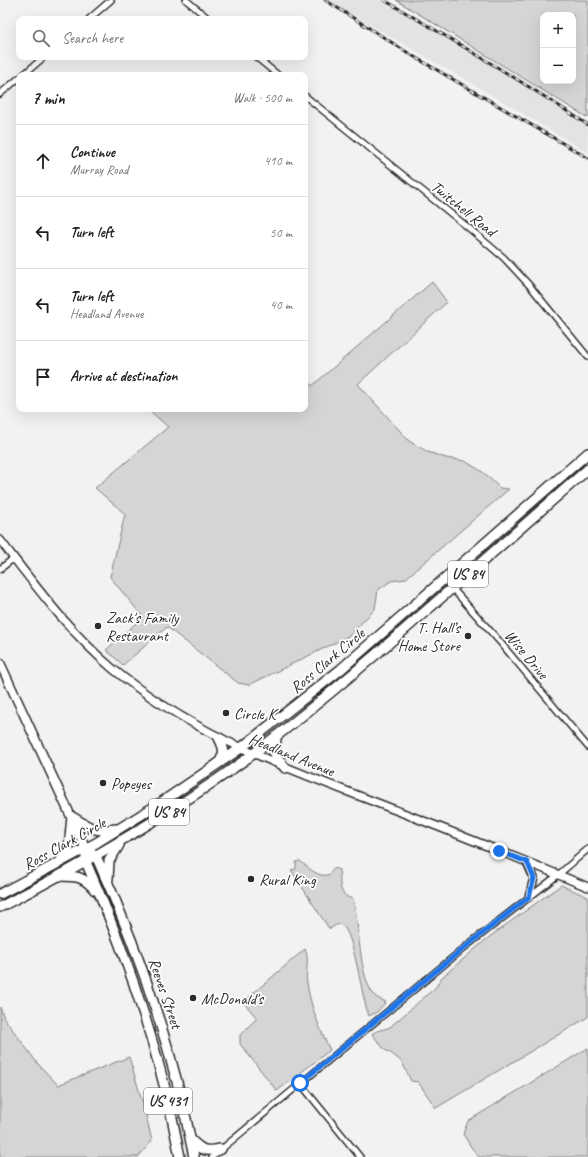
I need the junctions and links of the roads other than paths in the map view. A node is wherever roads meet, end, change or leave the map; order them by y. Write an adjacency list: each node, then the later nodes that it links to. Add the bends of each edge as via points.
1 (111, 0): 3 (street)
2 (186, 0): 4 (street)
3 (92, 16)
4 (205, 16)
5 (40, 60): 7 (street)
6 (260, 60): 8 (street)
7 (26, 72)
8 (274, 72)
9 (16, 81): 10 (street)
10 (0, 94)
11 (308, 98): 12 (street, Twitchell Road, via 504,258)
12 (588, 357)
13 (588, 453): 18 (highway, Ross Clark Circle / US 84)
14 (588, 469): 19 (highway, Ross Clark Circle / US 84)
15 (0, 540): 16 (main road, Headland Avenue)
16 (14, 558): 17 (street); 22 (main road, Headland Avenue, via 62,619 112,668 161,705)
17 (0, 569)
18 (444, 579): 19 (street, Wise Drive); 24 (highway, Ross Clark Circle / US 84, via 326,681)
19 (452, 588): 21 (highway, Ross Clark Circle / US 84, via 339,686); 23 (street, Wise Drive)
20 (0, 663): 28 (main road, Reeves Street)
21 (276, 736): 25 (highway, Ross Clark Circle / US 84); 27 (highway, via 275,754)
22 (219, 738): 24 (main road, Headland Avenue); 26 (highway, via 224,754)
23 (588, 747)
24 (241, 748): 25 (main road, Headland Avenue); 26 (highway, Ross Clark Circle / US 84)
25 (253, 754): 27 (main road, Headland Avenue); 30 (highway, Ross Clark Circle / US 84)
26 (218, 764): 29 (highway, Ross Clark Circle / US 84)
27 (285, 768): 35 (main road, Headland Avenue)
28 (72, 817): 29 (highway, via 95,830); 31 (main road, Reeves Street); 36 (highway, via 69,846)
29 (119, 829): 31 (highway, Ross Clark Circle / US 84)
30 (122, 841): 33 (highway, Ross Clark Circle / US 84); 39 (highway, via 109,861)
31 (86, 849): 33 (highway); 34 (highway, Reeves Street); 36 (highway, Ross Clark Circle / US 84)
32 (588, 849): 37 (street)
33 (96, 856): 34 (highway, Ross Clark Circle / US 84); 39 (highway, Reeves Street / US 431)
34 (86, 862): 38 (highway, Ross Clark Circle / US 84); 42 (highway, Reeves Street)
35 (527, 862): 37 (main road, Headland Avenue); 43 (main road, via 534,878)
36 (58, 864): 41 (highway, Ross Clark Circle / US 84)
37 (558, 875): 40 (main road, Headland Avenue); 43 (street)
38 (60, 876): 42 (highway, US 431, via 82,878); 44 (highway, Ross Clark Circle / US 84)
39 (108, 882): 46 (highway, Reeves Street / US 431, via 162,1025 180,1088)
40 (588, 887)
41 (0, 894)
42 (101, 896): 48 (highway, Reeves Street / US 431, via 143,1009)
43 (529, 897): 45 (street)
44 (0, 907)
45 (300, 1083): 47 (street); 51 (street)
46 (190, 1139): 47 (highway, via 201,1150); 49 (highway, Reeves Street / US 431)
47 (221, 1150): 50 (street)
48 (180, 1157)
49 (194, 1157)
50 (212, 1157)
51 (360, 1157)

